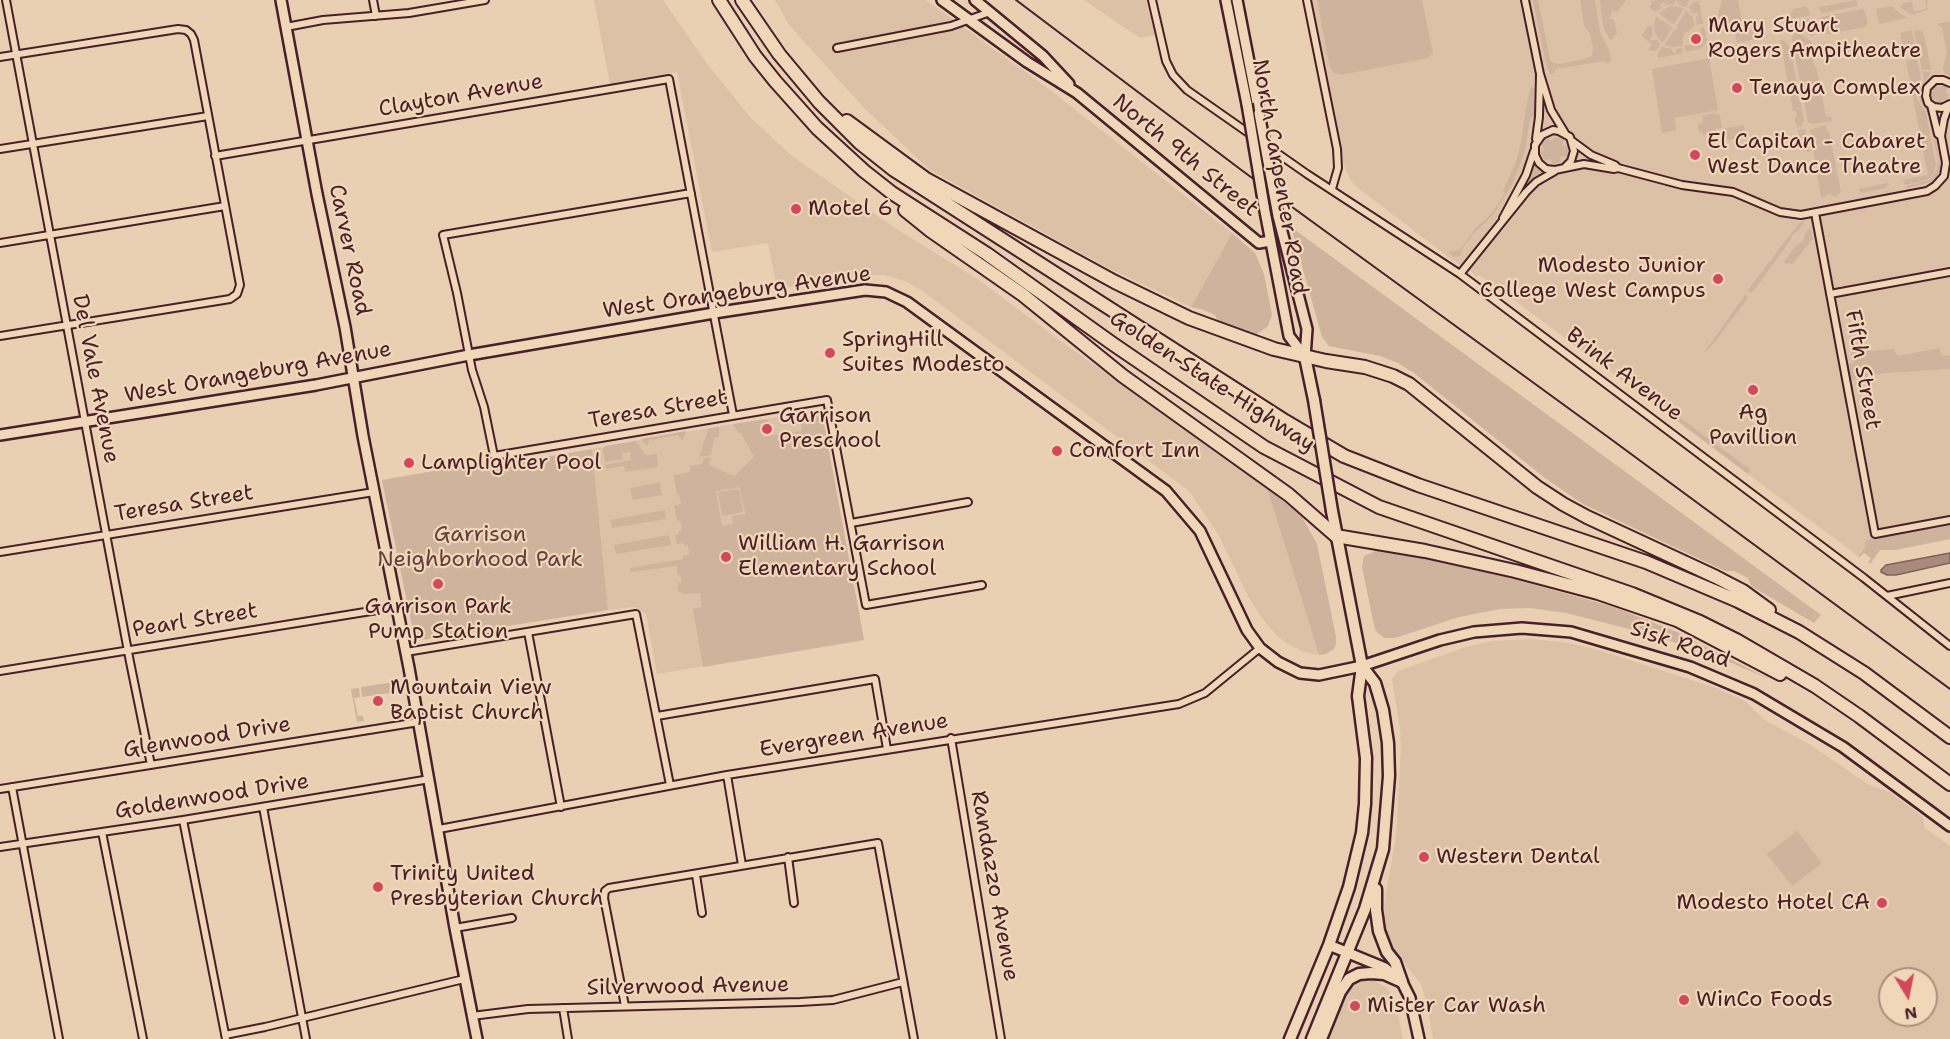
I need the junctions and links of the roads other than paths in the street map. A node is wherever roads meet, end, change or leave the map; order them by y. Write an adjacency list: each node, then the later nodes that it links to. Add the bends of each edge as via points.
1 (6, 0): 19 (street, Del Vale Avenue)
2 (281, 0): 17 (street, Carver Road)
3 (373, 0): 15 (street)
4 (485, 0): 15 (street, via 410,14)
5 (719, 0): 35 (highway, Golden State Highway, via 768,73)
6 (742, 0): 24 (highway, Golden State Highway, via 779,54)
7 (942, 0): 16 (street, North 9th Street)
8 (975, 0): 14 (street, North 9th Street)
9 (1152, 0): 40 (street, Brink Avenue, via 1166,61 1180,83)
10 (1226, 0): 46 (street, North Carpenter Road, bridge)
11 (1237, 0): 55 (street, North Carpenter Road, bridge, via 1278,216 1307,329)
12 (1307, 0): 40 (street, via 1337,149 1338,168)
13 (1525, 0): 21 (street)
14 (991, 12): 16 (street); 23 (street, North 9th Street, via 1043,56)
15 (375, 16): 17 (street)
16 (969, 20): 18 (street); 23 (street, North 9th Street)
17 (286, 27): 30 (street, Carver Road)
18 (837, 48)
19 (16, 54): 20 (street); 27 (street, via 178,28 188,31 194,40); 32 (street, Del Vale Avenue)
20 (0, 57)
21 (1539, 74): 28 (street, via 1551,110); 33 (street, via 1539,119)
22 (1950, 83): 25 (street, via 1939,80 1929,85 1926,96)
23 (1077, 93): 46 (street, North 9th Street, via 1259,243)
24 (819, 102): 55 (highway, via 926,179 1115,282 1188,318); 72 (highway, Golden State Highway, via 860,143 932,196 1344,456 1646,562 1738,601)
25 (1931, 105): 26 (street); 29 (street)
26 (1950, 105): 29 (street)
27 (208, 116): 32 (street); 36 (street)
28 (1565, 133): 31 (street); 33 (street, via 1547,132)
29 (1941, 136): 43 (street, via 1946,168 1942,180 1931,189)
30 (307, 141): 36 (street, Clayton Avenue); 41 (street, Clayton Avenue, via 669,79); 56 (street, Carver Road)
31 (1572, 141): 37 (street, via 1573,156); 38 (street)
32 (32, 144): 34 (street); 45 (street, Del Vale Avenue)
33 (1534, 147): 39 (street, via 1542,166); 44 (street, via 1526,175)
34 (0, 149)
35 (840, 151): 65 (highway, via 931,231 1289,495); 80 (highway, Golden State Highway, via 892,193 987,254 1264,447 1298,466 1379,507 1632,594 1700,622 1774,661)
36 (215, 156): 42 (street)
37 (1564, 168): 38 (street, via 1589,164); 39 (street)
38 (1618, 168): 43 (street, via 1682,186 1733,192 1788,214)
39 (1555, 170): 44 (street, via 1536,182)
40 (1332, 189): 49 (street, Brink Avenue)
41 (691, 193): 51 (street); 54 (street, via 442,235)
42 (225, 206): 45 (street); 52 (street, via 240,285 237,294 230,299)
43 (1815, 213): 50 (street, Fifth Street)
44 (1503, 219): 49 (street)
45 (49, 235): 47 (street); 52 (street, Del Vale Avenue)
46 (1270, 241): 55 (street, North Carpenter Road, via 1289,336)
47 (0, 243)
48 (1950, 272): 50 (street)
49 (1460, 274): 69 (street, Brink Avenue)
50 (1830, 294): 62 (street, Fifth Street, via 1875,534)
51 (714, 313): 54 (street, West Orangeburg Avenue); 57 (street); 74 (street, West Orangeburg Avenue, via 865,290 886,292 907,302 1166,491 1200,531 1247,630)
52 (67, 325): 53 (street); 58 (street, Del Vale Avenue)
53 (0, 336)
54 (469, 355): 56 (street, West Orangeburg Avenue); 57 (street, Teresa Street, via 494,456)
55 (1305, 357): 65 (main road, North Carpenter Road, bridge); 72 (highway, via 1379,370 1409,384 1563,504 1716,576)
56 (353, 377): 58 (street, West Orangeburg Avenue); 60 (street, Carver Road)
57 (733, 415): 63 (street, Teresa Street, via 827,400)
58 (86, 422): 59 (street, West Orangeburg Avenue); 64 (street, Del Vale Avenue)
59 (0, 435)
60 (374, 492): 64 (street, Teresa Street); 70 (street, Carver Road)
61 (968, 502): 63 (street)
62 (1950, 520)
63 (851, 523): 68 (street, via 866,605)
64 (106, 534): 66 (street, Teresa Street); 75 (street, Del Vale Avenue)
65 (1336, 536): 77 (main road, North Carpenter Road); 80 (highway, via 1515,571 1677,620)
66 (0, 552)
67 (1950, 583): 69 (street)
68 (982, 585)
69 (1887, 596): 73 (street, Brink Avenue)
70 (396, 607): 75 (street, Pearl Street); 76 (street, Carver Road)
71 (528, 632): 76 (street); 79 (street, via 636,614); 93 (street)
72 (1798, 632): 82 (highway, Golden State Highway, via 1864,672)
73 (1950, 646)
74 (1260, 648): 77 (street, West Orangeburg Avenue, via 1299,673 1319,675); 83 (street, Evergreen Avenue, via 1205,693 1179,704)
75 (127, 650): 78 (street, Pearl Street); 85 (street, Del Vale Avenue)
76 (406, 652): 81 (street, Carver Road)
77 (1362, 666): 95 (street, Sisk Road, via 1455,636 1487,630 1545,628 1600,639 1690,667 1754,694 1854,754); 102 (main road, via 1375,683 1388,742 1386,822); 108 (main road, via 1358,696 1366,778 1362,833)
78 (0, 671)
79 (657, 716): 84 (street, via 875,679); 89 (street)
80 (1859, 716): 88 (highway, Golden State Highway)
81 (419, 722): 85 (street, Glenwood Drive); 87 (street, Carver Road)
82 (1950, 737)
83 (951, 738): 84 (street, Evergreen Avenue); 124 (street, Randazzo Avenue)
84 (887, 749): 86 (street, Evergreen Avenue)
85 (152, 765): 90 (street, Glenwood Drive)
86 (728, 775): 89 (street, Evergreen Avenue); 101 (street)
87 (430, 779): 92 (street, Goldenwood Drive); 96 (street, Carver Road)
88 (1950, 784)
89 (670, 785): 93 (street, Evergreen Avenue)
90 (12, 787): 91 (street, Glenwood Drive); 98 (street)
91 (0, 789)
92 (263, 807): 94 (street, Goldenwood Drive); 116 (street)
93 (561, 807): 96 (street, Evergreen Avenue)
94 (183, 820): 97 (street, Goldenwood Drive); 117 (street)
95 (1950, 826)
96 (439, 830): 107 (street, Carver Road)
97 (102, 832): 98 (street, Goldenwood Drive); 119 (street)
98 (23, 844): 99 (street, Goldenwood Drive); 118 (street)
99 (0, 847)
100 (788, 857): 101 (street); 104 (street); 111 (street, via 878,843)
101 (742, 865): 103 (street)
102 (1378, 872): 109 (main road); 112 (main road, via 1379,931)
103 (696, 874): 105 (street); 113 (street, via 605,891)
104 (794, 903)
105 (702, 913)
106 (512, 918): 107 (street)
107 (454, 928): 110 (street, Carver Road)
108 (1329, 945): 109 (street); 125 (main road)
109 (1348, 952): 112 (street, via 1385,968); 126 (main road)
110 (464, 979): 115 (street, Carver Road); 116 (street)
111 (903, 982): 113 (street, Silverwood Avenue, via 833,1000); 123 (street)
112 (1402, 982): 127 (main road, via 1371,973 1349,979); 128 (street, via 1410,998)
113 (625, 1006): 114 (street, Silverwood Avenue)
114 (563, 1008): 115 (street, Silverwood Avenue); 122 (street)
115 (472, 1016): 121 (street, Carver Road)
116 (303, 1018): 117 (street); 120 (street)
117 (225, 1037)
118 (59, 1039)
119 (143, 1039)
120 (306, 1039)
121 (477, 1039)
122 (568, 1039)
123 (914, 1039)
124 (1002, 1039)
125 (1290, 1039)
126 (1312, 1039)
127 (1321, 1039)
128 (1419, 1039)

